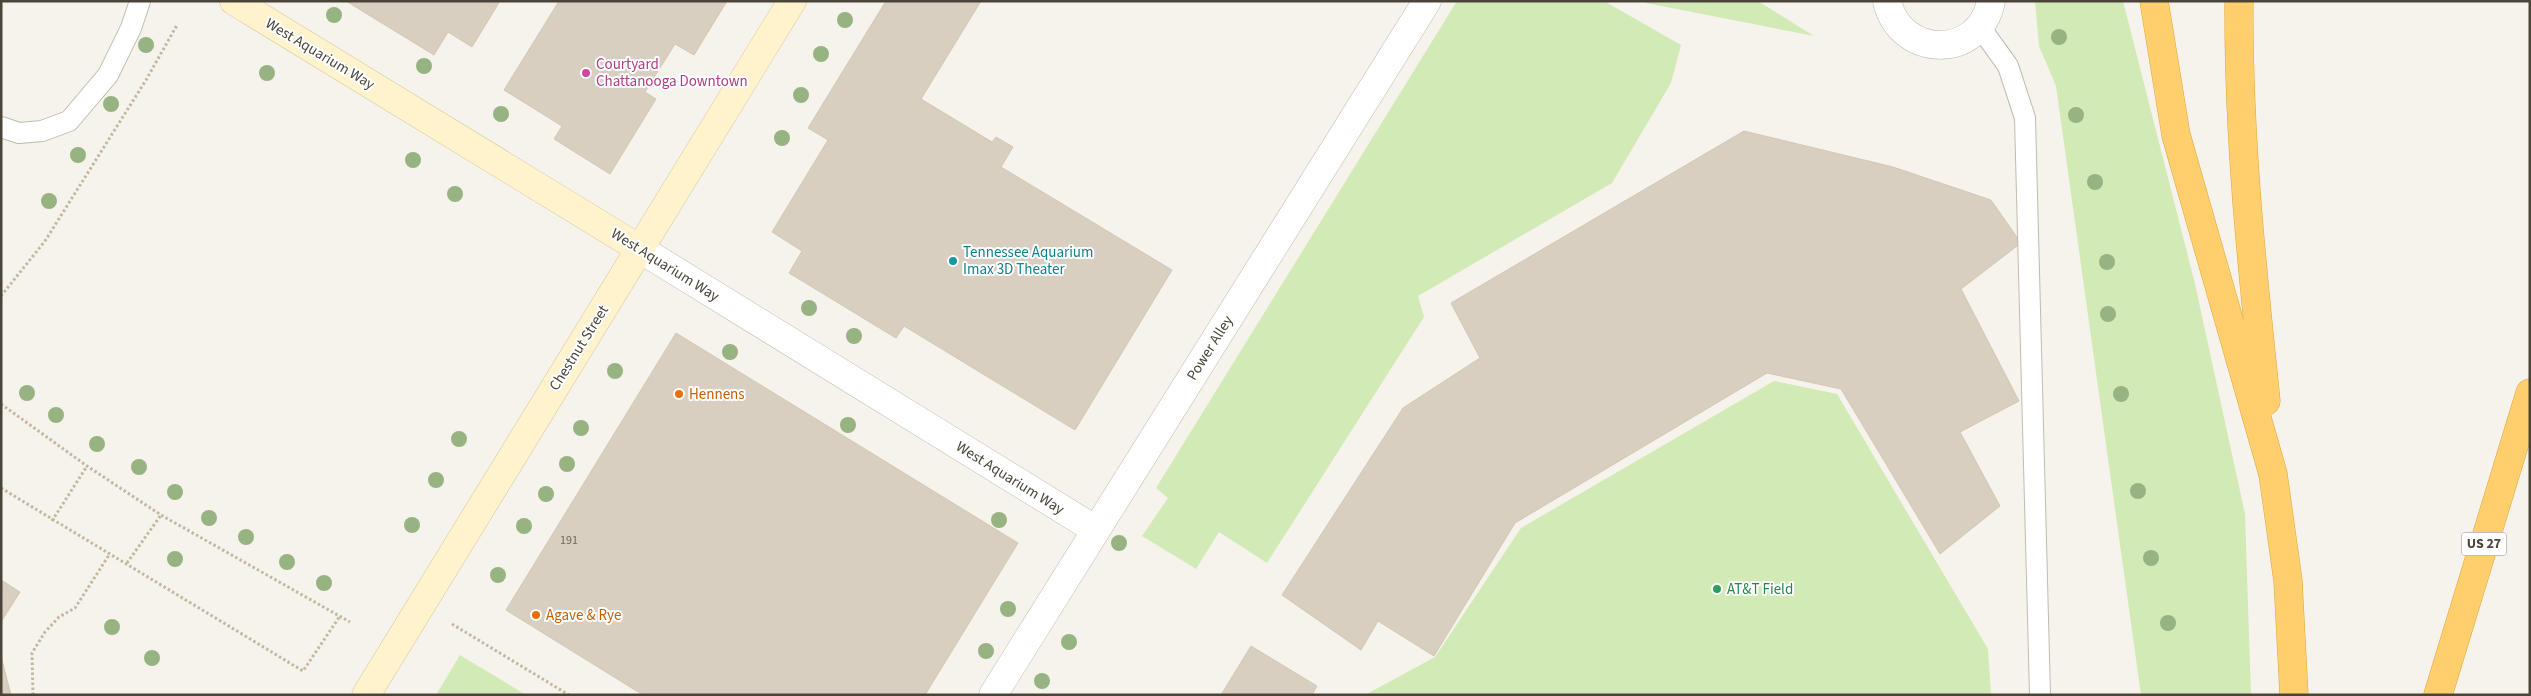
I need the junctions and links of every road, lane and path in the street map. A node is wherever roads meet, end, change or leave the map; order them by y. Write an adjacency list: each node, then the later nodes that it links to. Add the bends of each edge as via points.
1 (140, 1): 11 (lane, via 132,28 108,75 69,121 42,132 18,133)
2 (234, 1): 12 (street, West Aquarium Way)
3 (792, 1): 12 (street, Chestnut Street)
4 (1427, 1): 21 (street, Power Alley)
5 (1887, 1): 10 (street, via 1900,29 1914,40 1931,45 1949,45)
6 (1991, 1): 10 (street)
7 (2154, 1): 17 (highway, via 2176,135)
8 (2239, 1): 17 (highway, via 2247,208)
9 (177, 25): 13 (path, via 45,241)
10 (1980, 27): 31 (lane, via 2008,66 2025,118)
11 (1, 127)
12 (640, 249): 21 (street, West Aquarium Way); 24 (street, Chestnut Street)
13 (1, 296)
14 (2530, 393): 33 (highway, US 27)
15 (1, 404): 16 (path)
16 (86, 466): 19 (path); 20 (path)
17 (2273, 474): 32 (highway, via 2288,581)
18 (1, 488): 20 (path)
19 (161, 515): 23 (path); 25 (path)
20 (52, 520): 22 (path)
21 (1096, 530): 30 (street, Power Alley)
22 (109, 555): 23 (path); 27 (path, via 75,608 59,617 32,653)
23 (127, 563): 25 (path, via 303,671)
24 (421, 605): 28 (street, Chestnut Street); 29 (path)
25 (340, 616): 26 (path)
26 (350, 622)
27 (33, 695)
28 (366, 695)
29 (569, 695)
30 (993, 695)
31 (2040, 695)
32 (2294, 695)
33 (2438, 695)

